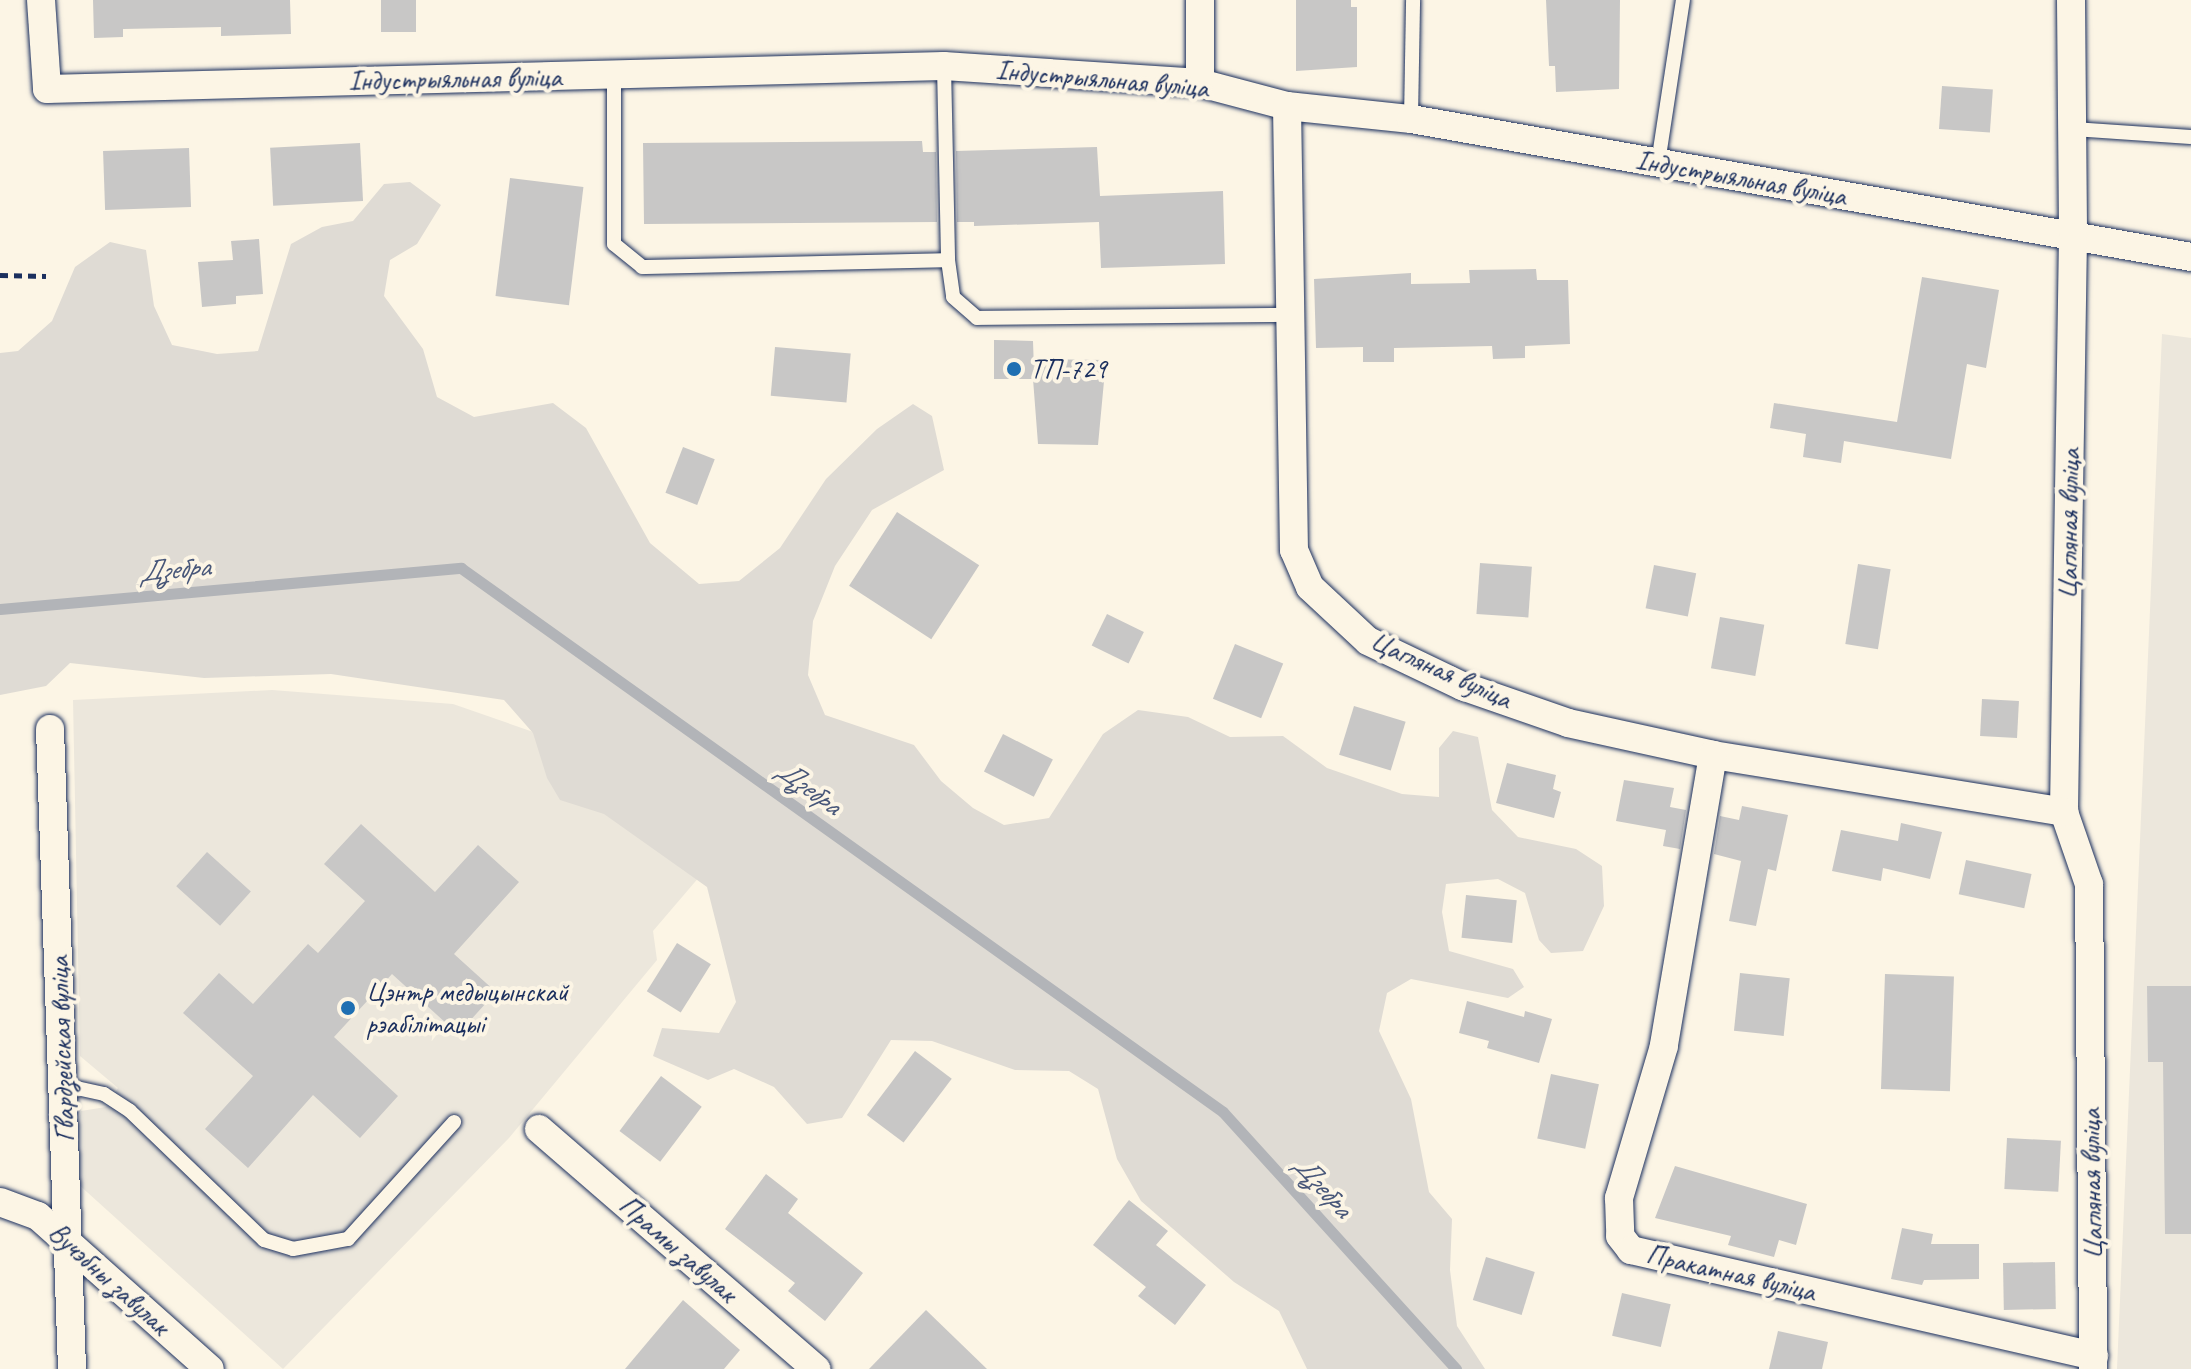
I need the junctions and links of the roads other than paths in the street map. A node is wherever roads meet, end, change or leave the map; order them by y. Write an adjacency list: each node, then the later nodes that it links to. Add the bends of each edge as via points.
1 (41, 0): 7 (street, Індустрыяльная вуліца, via 47,89)
2 (1200, 0): 8 (street)
3 (1413, 0): 10 (lane)
4 (1683, 0): 13 (lane)
5 (2071, 0): 11 (street, Цагляная вуліца)
6 (944, 66): 7 (street, Індустрыяльная вуліца); 8 (street, Індустрыяльная вуліца); 16 (lane)
7 (614, 77): 16 (lane, via 614,244 642,267)
8 (1200, 83): 9 (street, Індустрыяльная вуліца)
9 (1287, 106): 10 (street, Індустрыяльная вуліца); 17 (street, Цагляная вуліца)
10 (1411, 119): 13 (street, Індустрыяльная вуліца)
11 (2073, 129): 12 (lane); 14 (street, Цагляная вуліца)
12 (2191, 137)
13 (1658, 163): 14 (street, Індустрыяльная вуліца)
14 (2073, 237): 15 (street, Індустрыяльная вуліца); 20 (street, Цагляная вуліца)
15 (2191, 257)
16 (948, 260): 17 (lane, via 953,297 977,318)
17 (1289, 315): 19 (street, Цагляная вуліца, via 1295,408 1294,550 1310,587 1368,641 1462,686 1568,723)
18 (50, 729): 21 (street, Гвардзейская вуліца)
19 (1713, 755): 20 (street, Цагляная вуліца); 26 (street, Пракатная вуліца, via 1664,1046 1619,1198 1620,1236 1631,1250)
20 (2064, 812): 26 (street, Цагляная вуліца, via 2089,884)
21 (63, 1085): 22 (lane, via 104,1094 130,1111 264,1240 293,1249 348,1239); 25 (street, Гвардзейская вуліца)
22 (454, 1122)
23 (539, 1129): 29 (street, Прамы завулак)
24 (0, 1202): 25 (street, Вучэбны завулак, via 38,1216)
25 (70, 1247): 27 (street, Гвардзейская вуліца); 28 (street, Вучэбны завулак)
26 (2094, 1363)
27 (72, 1369)
28 (210, 1369)
29 (816, 1369)

